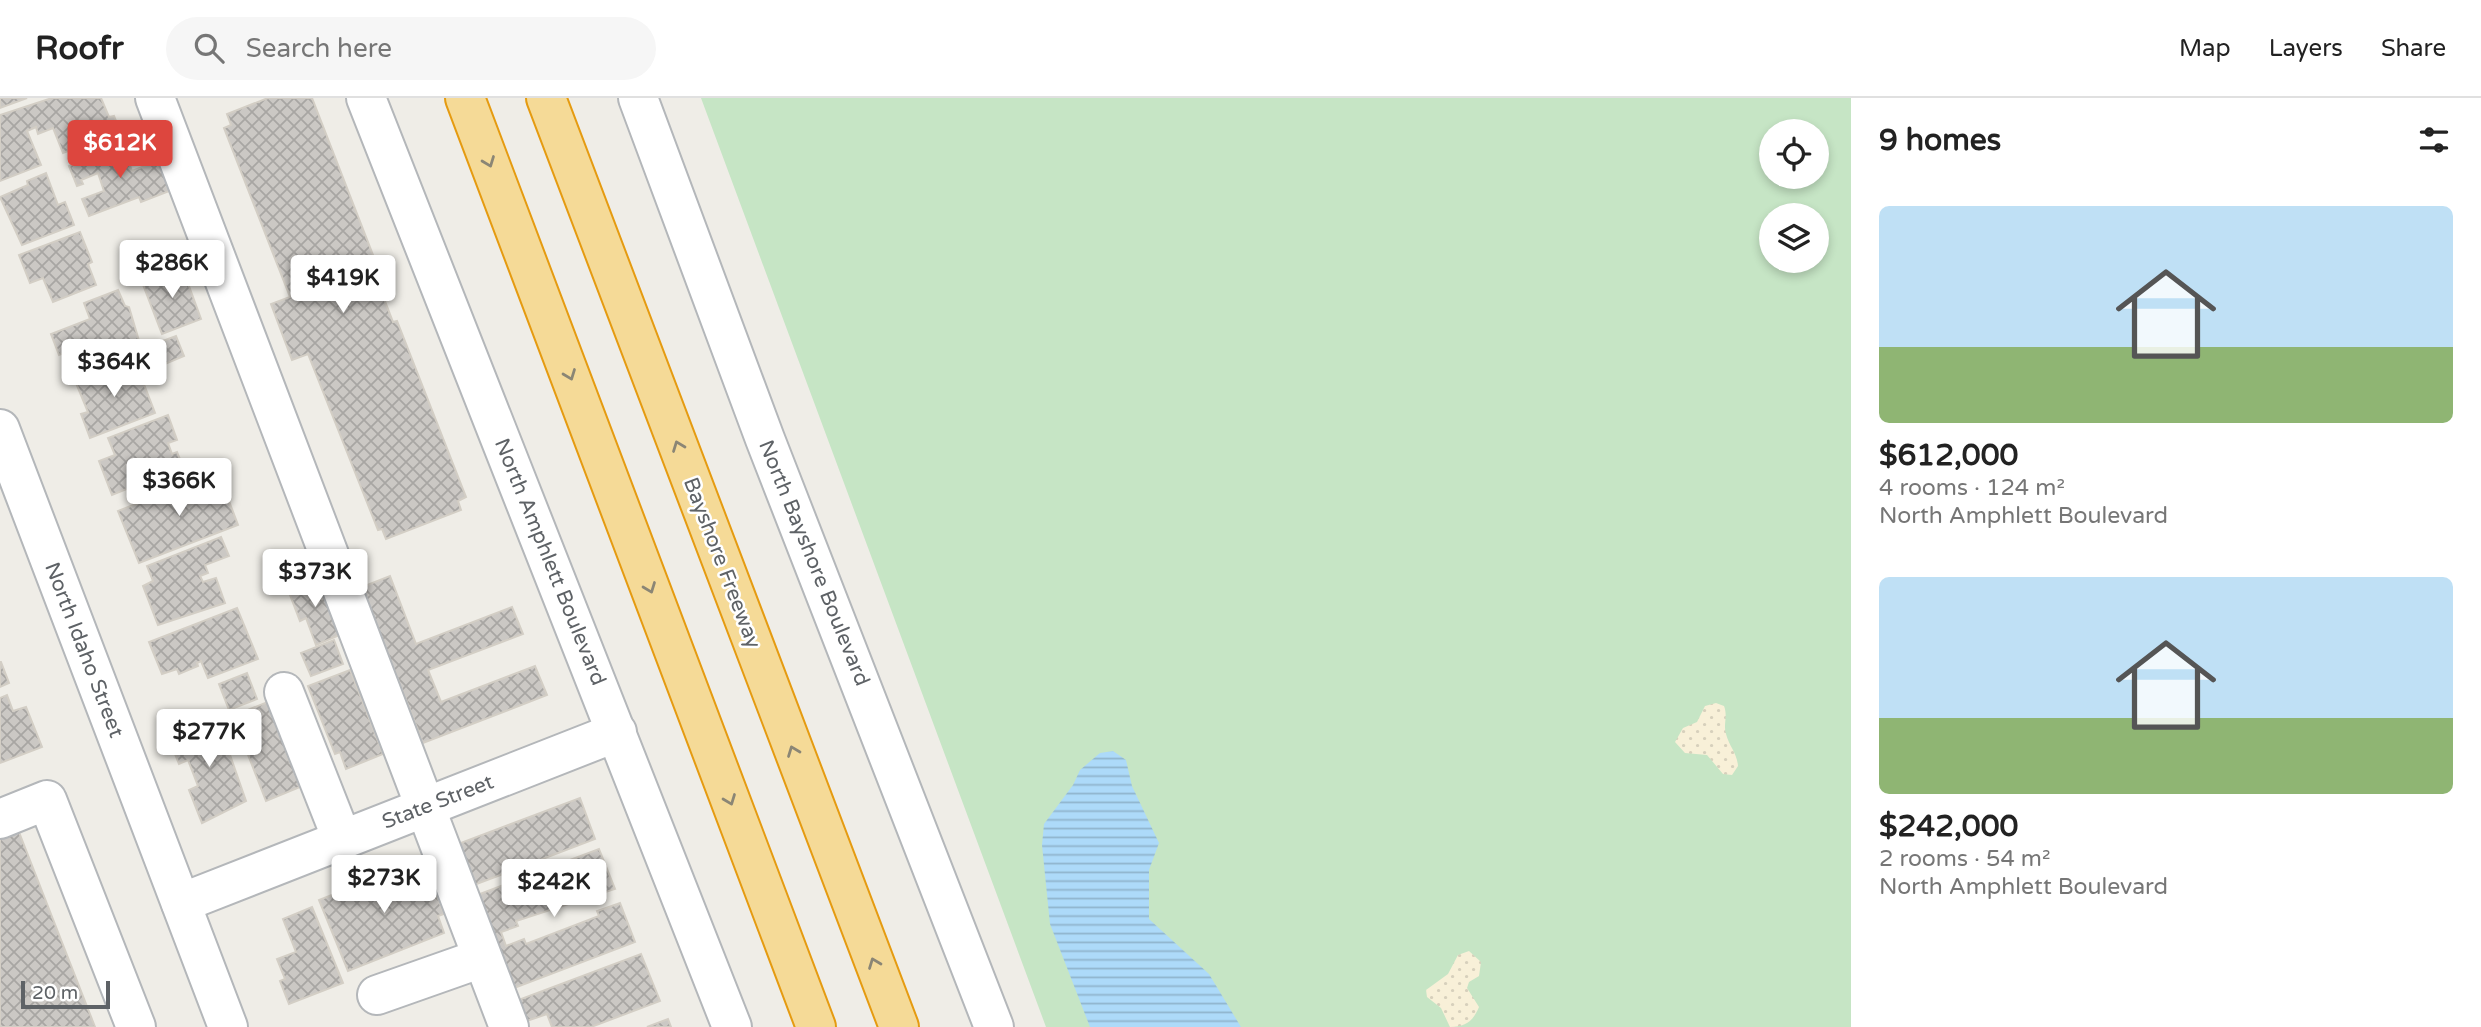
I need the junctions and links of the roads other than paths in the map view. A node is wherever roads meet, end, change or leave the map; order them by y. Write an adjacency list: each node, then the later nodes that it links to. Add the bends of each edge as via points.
1 (155, 98): 11 (street)
2 (366, 98): 10 (street, North Amphlett Boulevard)
3 (465, 98): 21 (highway, one-way to 21)
4 (546, 98): 7 (highway, Bayshore Freeway)
5 (562, 98): 7 (highway)
6 (638, 98): 23 (street, North Bayshore Boulevard)
7 (631, 323): 22 (highway, Bayshore Freeway, one-way to 7)
8 (0, 429): 14 (street, North Idaho Street)
9 (284, 692): 13 (street)
10 (617, 732): 11 (street, State Street); 20 (street, North Amphlett Boulevard)
11 (424, 808): 13 (street, State Street); 15 (street)
12 (0, 819): 17 (street, via 47,800)
13 (342, 839): 14 (street, State Street)
14 (181, 903): 18 (street, North Idaho Street)
15 (482, 958): 16 (street); 19 (street)
16 (377, 995)
17 (136, 1027)
18 (228, 1027)
19 (509, 1027)
20 (732, 1027)
21 (816, 1027)
22 (899, 1027)
23 (994, 1027)

